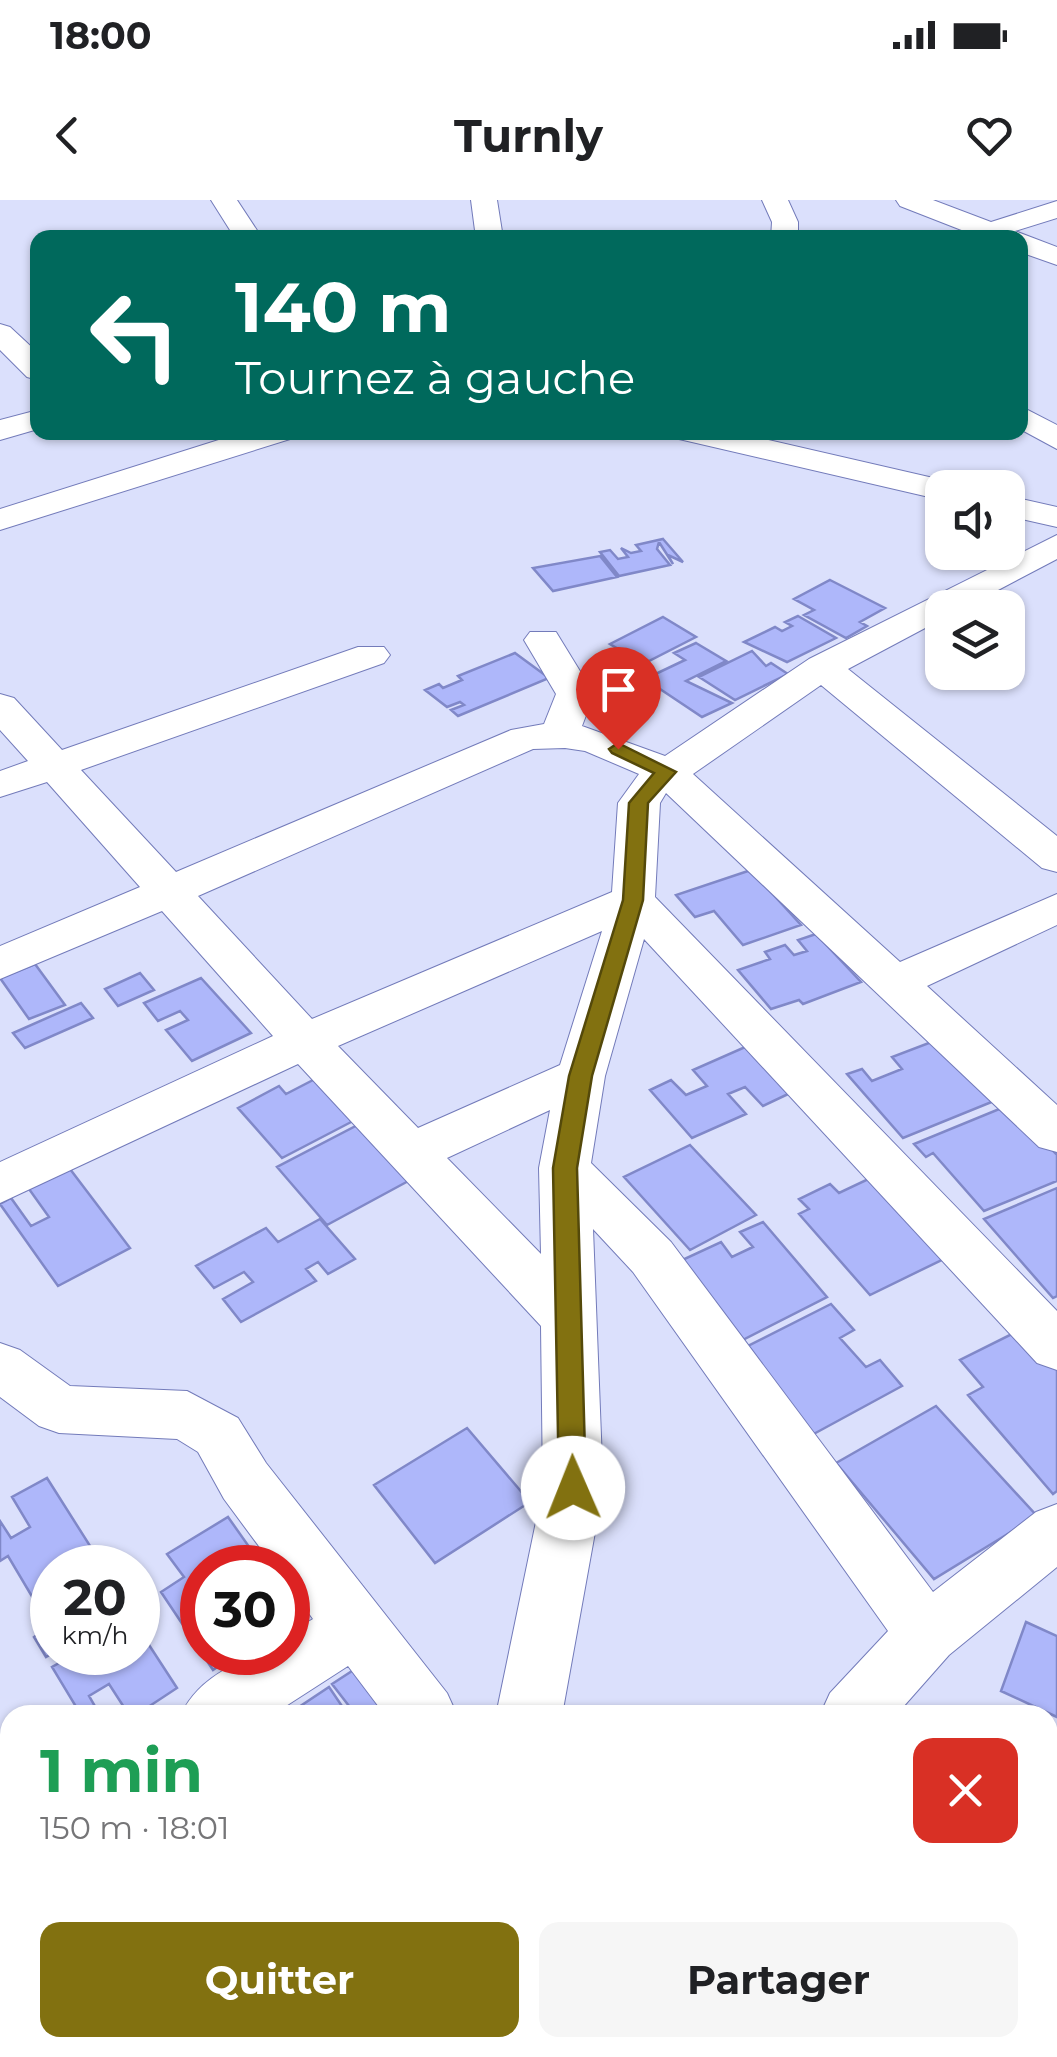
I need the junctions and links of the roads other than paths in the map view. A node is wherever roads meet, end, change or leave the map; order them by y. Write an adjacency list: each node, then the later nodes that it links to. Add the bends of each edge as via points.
1 (224, 200): 6 (street)
2 (484, 200): 7 (street)
3 (775, 200): 8 (street)
4 (909, 200): 9 (street)
5 (1057, 209): 10 (street)
6 (244, 230)
7 (489, 230)
8 (784, 230)
9 (988, 230)
10 (1008, 230)
11 (1028, 245): 12 (street)
12 (1057, 256)
13 (6, 322): 14 (street)
14 (30, 359)
15 (1028, 420): 18 (street)
16 (30, 421): 17 (street)
17 (0, 430)
18 (1057, 439)
19 (254, 440): 24 (street)
20 (725, 440): 21 (street)
21 (925, 486)
22 (1025, 510): 23 (street)
23 (1057, 517)
24 (0, 520)
25 (1057, 544): 28 (street)
26 (543, 640): 30 (street, via 575,694)
27 (371, 654): 31 (street)
28 (822, 667): 32 (street); 34 (street)
29 (0, 706): 31 (street)
30 (560, 733): 32 (street, via 594,737); 35 (street, via 525,738)
31 (54, 766): 33 (street); 35 (street)
32 (667, 772): 36 (street, via 639,803); 39 (street)
33 (0, 785)
34 (1057, 858)
35 (170, 892): 38 (street); 40 (street)
36 (633, 900): 40 (street); 41 (street); 47 (street)
37 (1057, 908): 39 (street)
38 (0, 964)
39 (894, 983): 42 (street)
40 (305, 1041): 43 (street); 45 (street)
41 (580, 1076): 43 (street); 44 (street)
42 (1057, 1134)
43 (412, 1152): 46 (street)
44 (565, 1168): 46 (street); 51 (street, via 652,1257)
45 (0, 1184)
46 (570, 1320): 54 (street, via 573,1488)
47 (1057, 1347)
48 (0, 1366): 50 (street, via 58,1408 187,1415 218,1435)
49 (1057, 1532): 51 (street)
50 (354, 1628): 52 (street); 53 (street)
51 (927, 1634): 55 (street)
52 (230, 1705)
53 (416, 1705)
54 (531, 1705)
55 (862, 1705)

